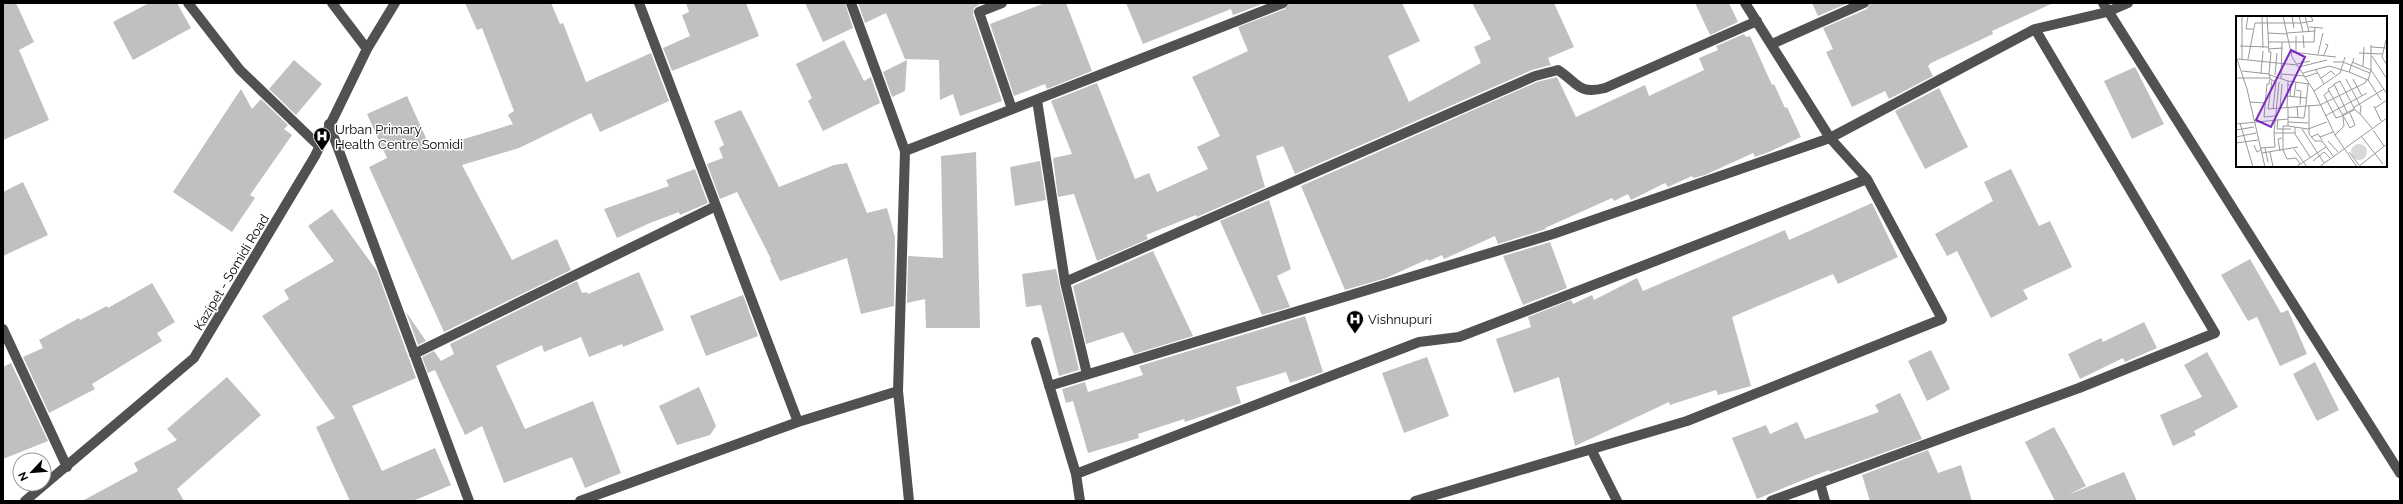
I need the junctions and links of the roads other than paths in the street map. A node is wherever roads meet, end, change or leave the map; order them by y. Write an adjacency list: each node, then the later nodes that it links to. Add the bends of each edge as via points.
1 (188, 3): 20 (street, via 240,70)
2 (332, 3): 15 (street)
3 (395, 3): 15 (street, Kazipet - Somidi Road)
4 (640, 3): 23 (street)
5 (851, 3): 21 (street)
6 (1002, 3): 17 (street, via 978,12)
7 (1283, 3): 16 (street)
8 (1745, 3): 12 (street)
9 (1864, 3): 14 (street)
10 (2128, 3): 11 (street)
11 (2105, 7): 13 (street); 34 (street)
12 (1756, 21): 14 (street); 24 (street, via 1591,92 1580,89 1558,70 1535,76)
13 (2035, 29): 19 (street); 36 (street, via 2215,333 2079,388)
14 (1772, 44): 19 (street)
15 (367, 49): 18 (street, Kazipet - Somidi Road)
16 (1037, 100): 17 (street); 24 (street)
17 (1012, 110): 21 (street)
18 (329, 124): 20 (street, Kazipet - Somidi Road); 27 (street)
19 (1830, 138): 22 (street); 28 (street, via 1553,234)
20 (319, 146): 33 (street, Kazipet - Somidi Road, via 194,358)
21 (905, 151): 30 (street)
22 (1868, 178): 32 (street, via 1942,319 1687,420); 35 (street, via 1459,337 1419,342)
23 (716, 206): 27 (street); 31 (street)
24 (1065, 282): 28 (street)
25 (3, 328): 33 (street)
26 (1036, 342): 29 (street)
27 (414, 354): 38 (street)
28 (1087, 374): 29 (street)
29 (1049, 386): 35 (street)
30 (898, 391): 31 (street); 40 (street)
31 (798, 422): 39 (street)
32 (1591, 449): 42 (street); 43 (street)
33 (67, 467): 37 (street, Kazipet - Somidi Road)
34 (2400, 473)
35 (1076, 474): 41 (street)
36 (1820, 483): 44 (street); 45 (street)
37 (25, 501)
38 (469, 501)
39 (580, 501)
40 (909, 501)
41 (1080, 501)
42 (1415, 501)
43 (1617, 501)
44 (1771, 501)
45 (1825, 501)

